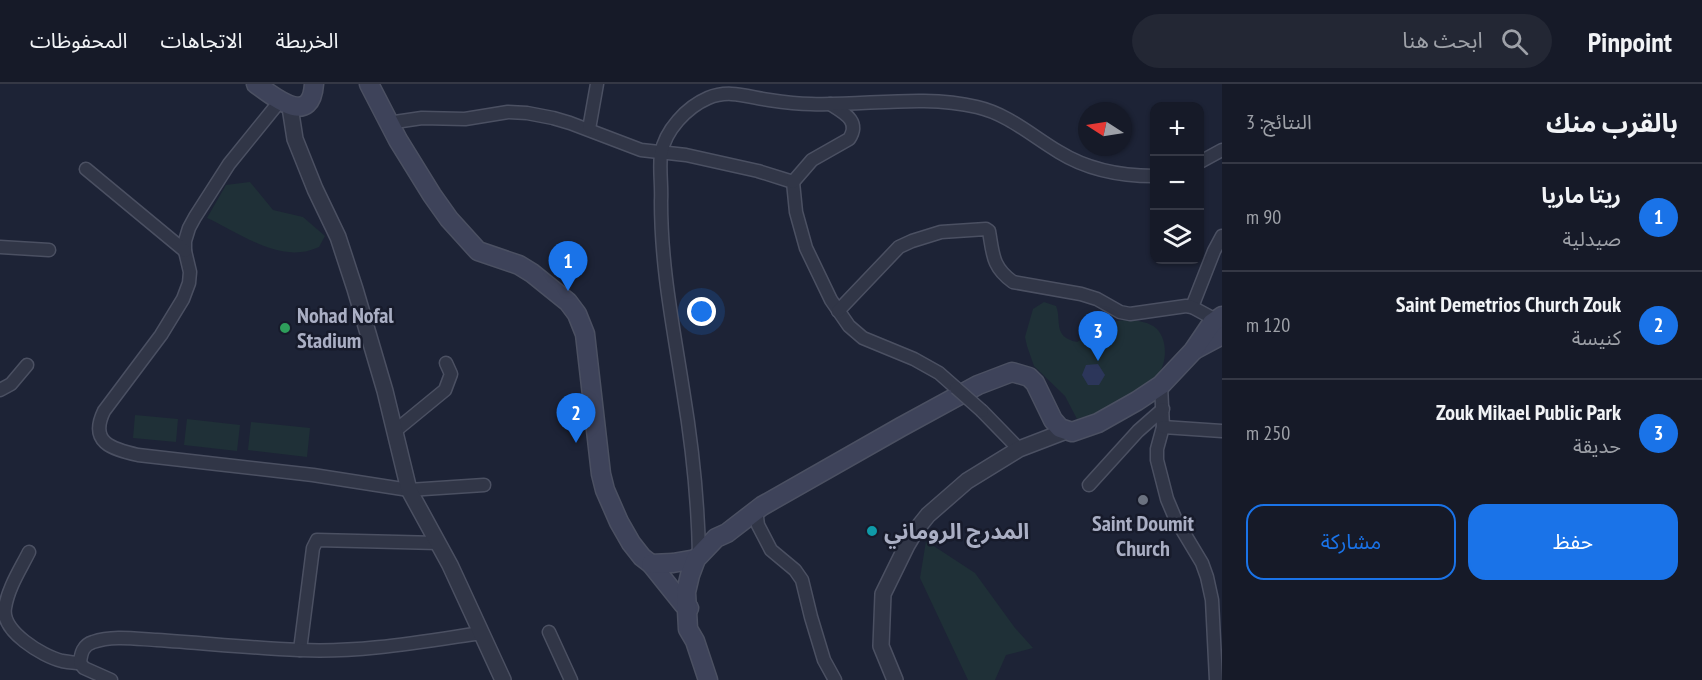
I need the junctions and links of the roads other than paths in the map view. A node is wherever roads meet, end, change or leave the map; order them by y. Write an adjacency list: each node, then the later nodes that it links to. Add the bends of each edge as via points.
1 (256, 84): 5 (main road)
2 (314, 84): 5 (main road, via 308,102 300,108)
3 (369, 84): 7 (main road)
4 (597, 84): 8 (street)
5 (285, 104): 18 (street, via 229,164 189,228); 28 (street, via 295,139 338,237)
6 (830, 104): 10 (street, via 719,94 700,102 678,120); 13 (street, via 946,102 977,107 997,112 1082,164 1114,173); 14 (street, via 852,122 852,135 812,160)
7 (388, 123): 8 (street, via 516,112); 41 (main road, via 432,195 473,246 532,273 577,314 585,334 605,490 631,543)
8 (589, 129): 10 (street, via 641,150)
9 (1222, 150): 11 (street)
10 (661, 153): 14 (street, via 686,155); 36 (street, via 662,254 694,466)
11 (1204, 160)
12 (86, 169): 18 (street)
13 (1150, 176)
14 (794, 182): 20 (street, via 796,212 806,248)
15 (1222, 237): 19 (street)
16 (0, 247): 17 (street)
17 (50, 250)
18 (185, 251): 34 (street, via 190,272 183,298 161,335 104,411 98,430 102,439 111,447 138,454)
19 (1192, 306): 20 (street, via 1130,314 1081,294 1013,282 997,267 988,231 979,228 941,232 899,247); 21 (street)
20 (838, 311): 31 (street, bridge, via 863,338 939,373)
21 (1220, 324): 24 (main road, via 1205,331 1193,351)
22 (446, 363): 28 (street, via 451,374 445,390)
23 (27, 365): 25 (street, via 11,384)
24 (1161, 385): 26 (street); 29 (main road, via 1098,423)
25 (0, 390)
26 (1162, 409): 27 (street); 33 (street)
27 (1163, 428): 30 (street); 54 (street, via 1157,460 1167,498 1203,563 1212,600)
28 (395, 431): 34 (street)
29 (1066, 431): 31 (street); 35 (main road, via 1053,420 1035,382 1012,372 920,416)
30 (1222, 431)
31 (1019, 449): 53 (street, via 960,487 928,515 906,545 883,594 881,646)
32 (484, 485): 34 (street)
33 (1089, 485)
34 (409, 490): 38 (street)
35 (756, 510): 37 (main road); 52 (street, via 758,525 771,550 802,580 824,660)
36 (698, 525): 37 (street); 40 (street)
37 (722, 538): 40 (main road); 42 (main road, via 698,578)
38 (438, 543): 45 (street); 46 (street, via 317,540)
39 (29, 552): 43 (street, via 4,608)
40 (697, 557): 41 (main road, via 674,563); 42 (main road, via 686,592)
41 (647, 560): 42 (main road, via 646,567 673,604)
42 (691, 614): 51 (main road, via 688,629)
43 (4, 624): 47 (street, via 45,654 60,661)
44 (549, 632): 50 (street)
45 (481, 633): 46 (street, via 367,649); 49 (street)
46 (300, 650): 47 (street, via 105,640 84,647)
47 (80, 663): 48 (street)
48 (111, 680)
49 (503, 680)
50 (571, 680)
51 (708, 680)
52 (834, 680)
53 (895, 680)
54 (1216, 680)

